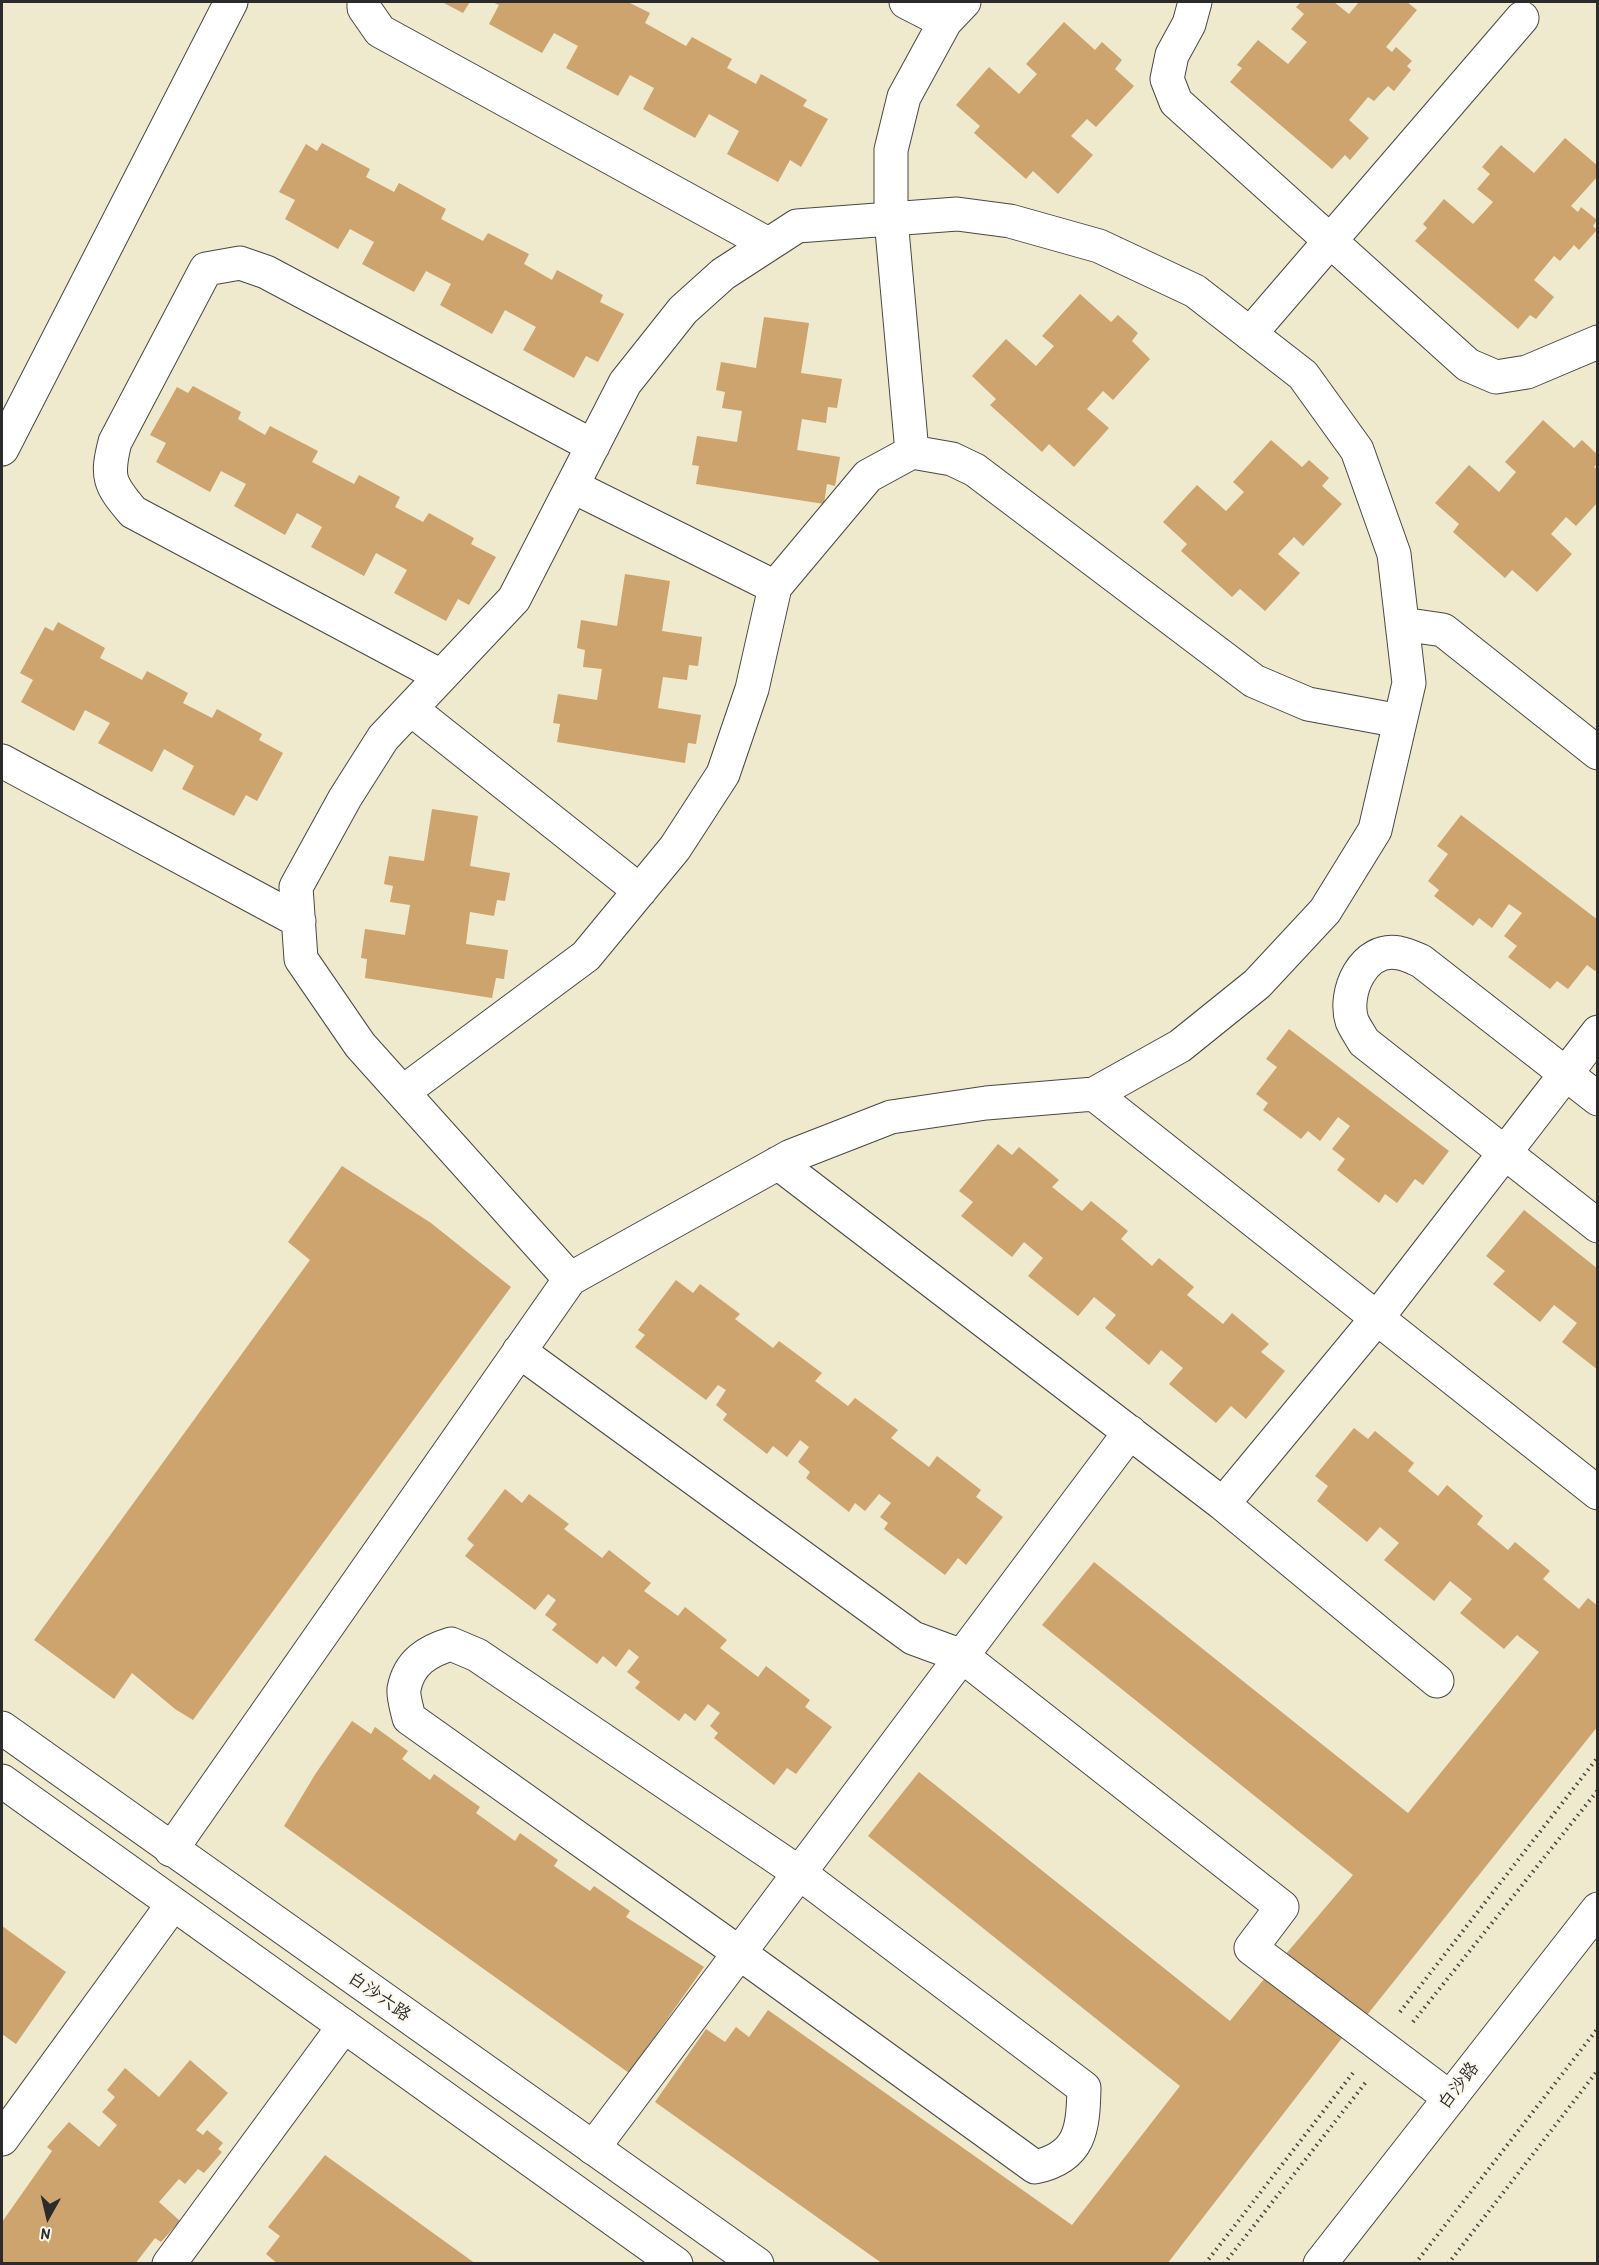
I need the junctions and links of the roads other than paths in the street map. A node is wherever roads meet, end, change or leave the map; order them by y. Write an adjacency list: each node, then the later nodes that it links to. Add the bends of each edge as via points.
1 (231, 2): 13 (street)
2 (364, 2): 9 (street, via 380,31)
3 (906, 2): 5 (street)
4 (1195, 2): 8 (street, via 1189,24 1172,55 1167,79 1176,102)
5 (954, 12): 7 (street, via 904,97 891,150)
6 (1522, 18): 8 (street)
7 (891, 219): 9 (street, via 797,226); 10 (street, via 957,214 1010,222 1099,246 1195,291); 14 (street)
8 (1330, 241): 10 (street); 11 (street, via 1468,365 1496,377 1527,372)
9 (768, 244): 12 (street, via 723,274 683,310 625,383)
10 (1250, 334): 17 (street, via 1304,375 1357,450 1394,554)
11 (1598, 342)
12 (593, 446): 15 (street); 18 (street, via 266,272 240,263 206,269 115,442 108,469 116,493 133,512)
13 (2, 449)
14 (912, 452): 16 (street, via 868,476); 20 (street, via 952,459 975,470 1254,681 1308,704)
15 (572, 486): 16 (street); 18 (street, via 514,598)
16 (775, 587): 23 (street, via 752,689 723,774 675,848)
17 (1402, 624): 20 (street, via 1409,683); 21 (street, via 1443,630)
18 (441, 676): 19 (street)
19 (411, 709): 23 (street); 24 (street, via 377,748 296,887)
20 (1400, 721): 28 (street, via 1375,830 1325,911 1257,984 1189,1039)
21 (1598, 753)
22 (2, 761): 24 (street)
23 (640, 891): 27 (street, via 586,956)
24 (299, 921): 27 (street, via 301,959 360,1045)
25 (1598, 1032): 26 (street)
26 (1565, 1074): 29 (street); 30 (street); 30 (street, via 1421,961 1397,952 1379,956 1359,970 1351,995 1352,1021 1364,1042)
27 (403, 1092): 33 (street)
28 (1094, 1094): 31 (street, via 891,1116); 34 (street)
29 (1598, 1099)
30 (1504, 1153): 32 (street); 34 (street)
31 (778, 1163): 33 (street); 36 (street)
32 (1598, 1226)
33 (570, 1279): 35 (street)
34 (1377, 1318): 37 (street); 38 (street)
35 (519, 1352): 39 (street, via 913,1638); 43 (street)
36 (1130, 1432): 38 (street); 39 (street)
37 (1598, 1493)
38 (1223, 1504): 40 (street)
39 (962, 1656): 44 (street); 49 (street, via 1282,1907 1251,1948)
40 (1437, 1681)
41 (2, 1728): 43 (street, 白沙六路)
42 (2, 1781): 45 (street)
43 (171, 1850): 51 (street, 白沙六路)
44 (798, 1872): 47 (street); 47 (street, via 1084,2088 1083,2125 1071,2148 1053,2163 1035,2167); 47 (street, via 477,1655 451,1644 428,1651 414,1666 404,1690 409,1718)
45 (173, 1904): 48 (street); 50 (street)
46 (1598, 1909): 49 (street, 白沙路)
47 (738, 1952): 51 (street)
48 (344, 2026): 52 (street); 53 (street)
49 (1450, 2097): 55 (street, 白沙路)
50 (4, 2130)
51 (593, 2148): 54 (street, 白沙六路)
52 (170, 2263)
53 (676, 2264)
54 (757, 2264)
55 (1320, 2264)

